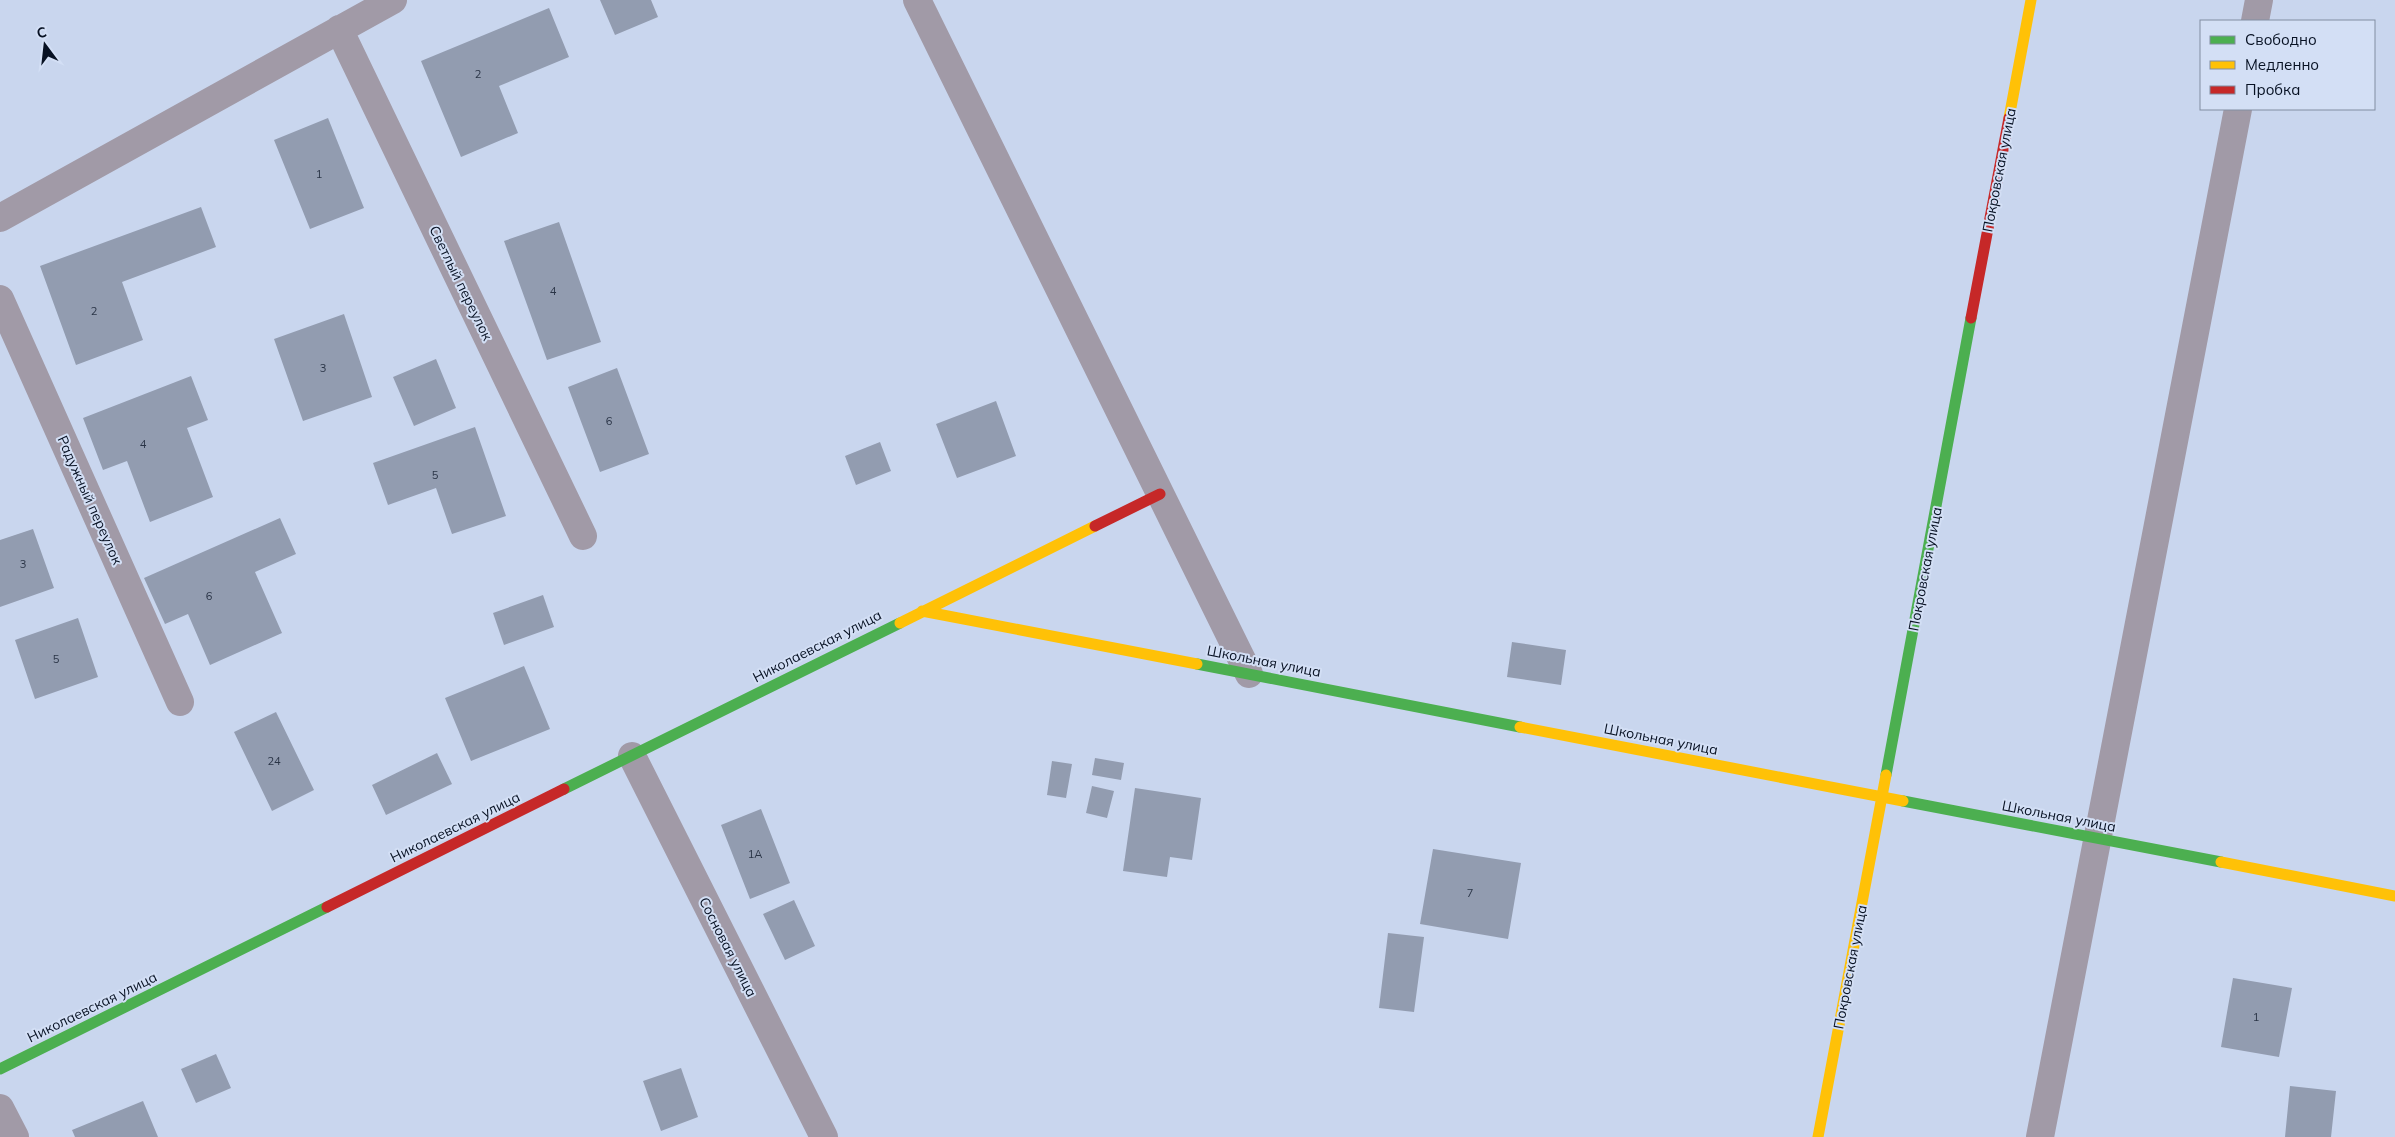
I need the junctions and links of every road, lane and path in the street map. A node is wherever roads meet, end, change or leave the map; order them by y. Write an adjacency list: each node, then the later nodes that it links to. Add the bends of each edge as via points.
1 (393, 0): 6 (street)
2 (917, 0): 10 (street)
3 (2031, 0): 16 (street, Покровская улица)
4 (2259, 0): 5 (street)
5 (2255, 20)
6 (339, 29): 8 (street); 11 (street, Светлый переулок)
7 (2238, 110): 17 (street)
8 (0, 218)
9 (0, 299): 14 (street, Радужный переулок)
10 (1160, 494): 12 (street, Николаевская улица); 13 (street)
11 (583, 536)
12 (922, 610): 13 (street, Школьная улица); 15 (street, Николаевская улица)
13 (1249, 674): 16 (street, Школьная улица)
14 (180, 702)
15 (632, 756): 19 (street, Николаевская улица); 22 (street, Сосновая улица)
16 (1882, 797): 17 (street, Школьная улица); 23 (street, Покровская улица)
17 (2098, 838): 18 (street, Школьная улица); 24 (street)
18 (2395, 896)
19 (0, 1069)
20 (0, 1108): 21 (street)
21 (15, 1137)
22 (824, 1137)
23 (1818, 1137)
24 (2040, 1137)

